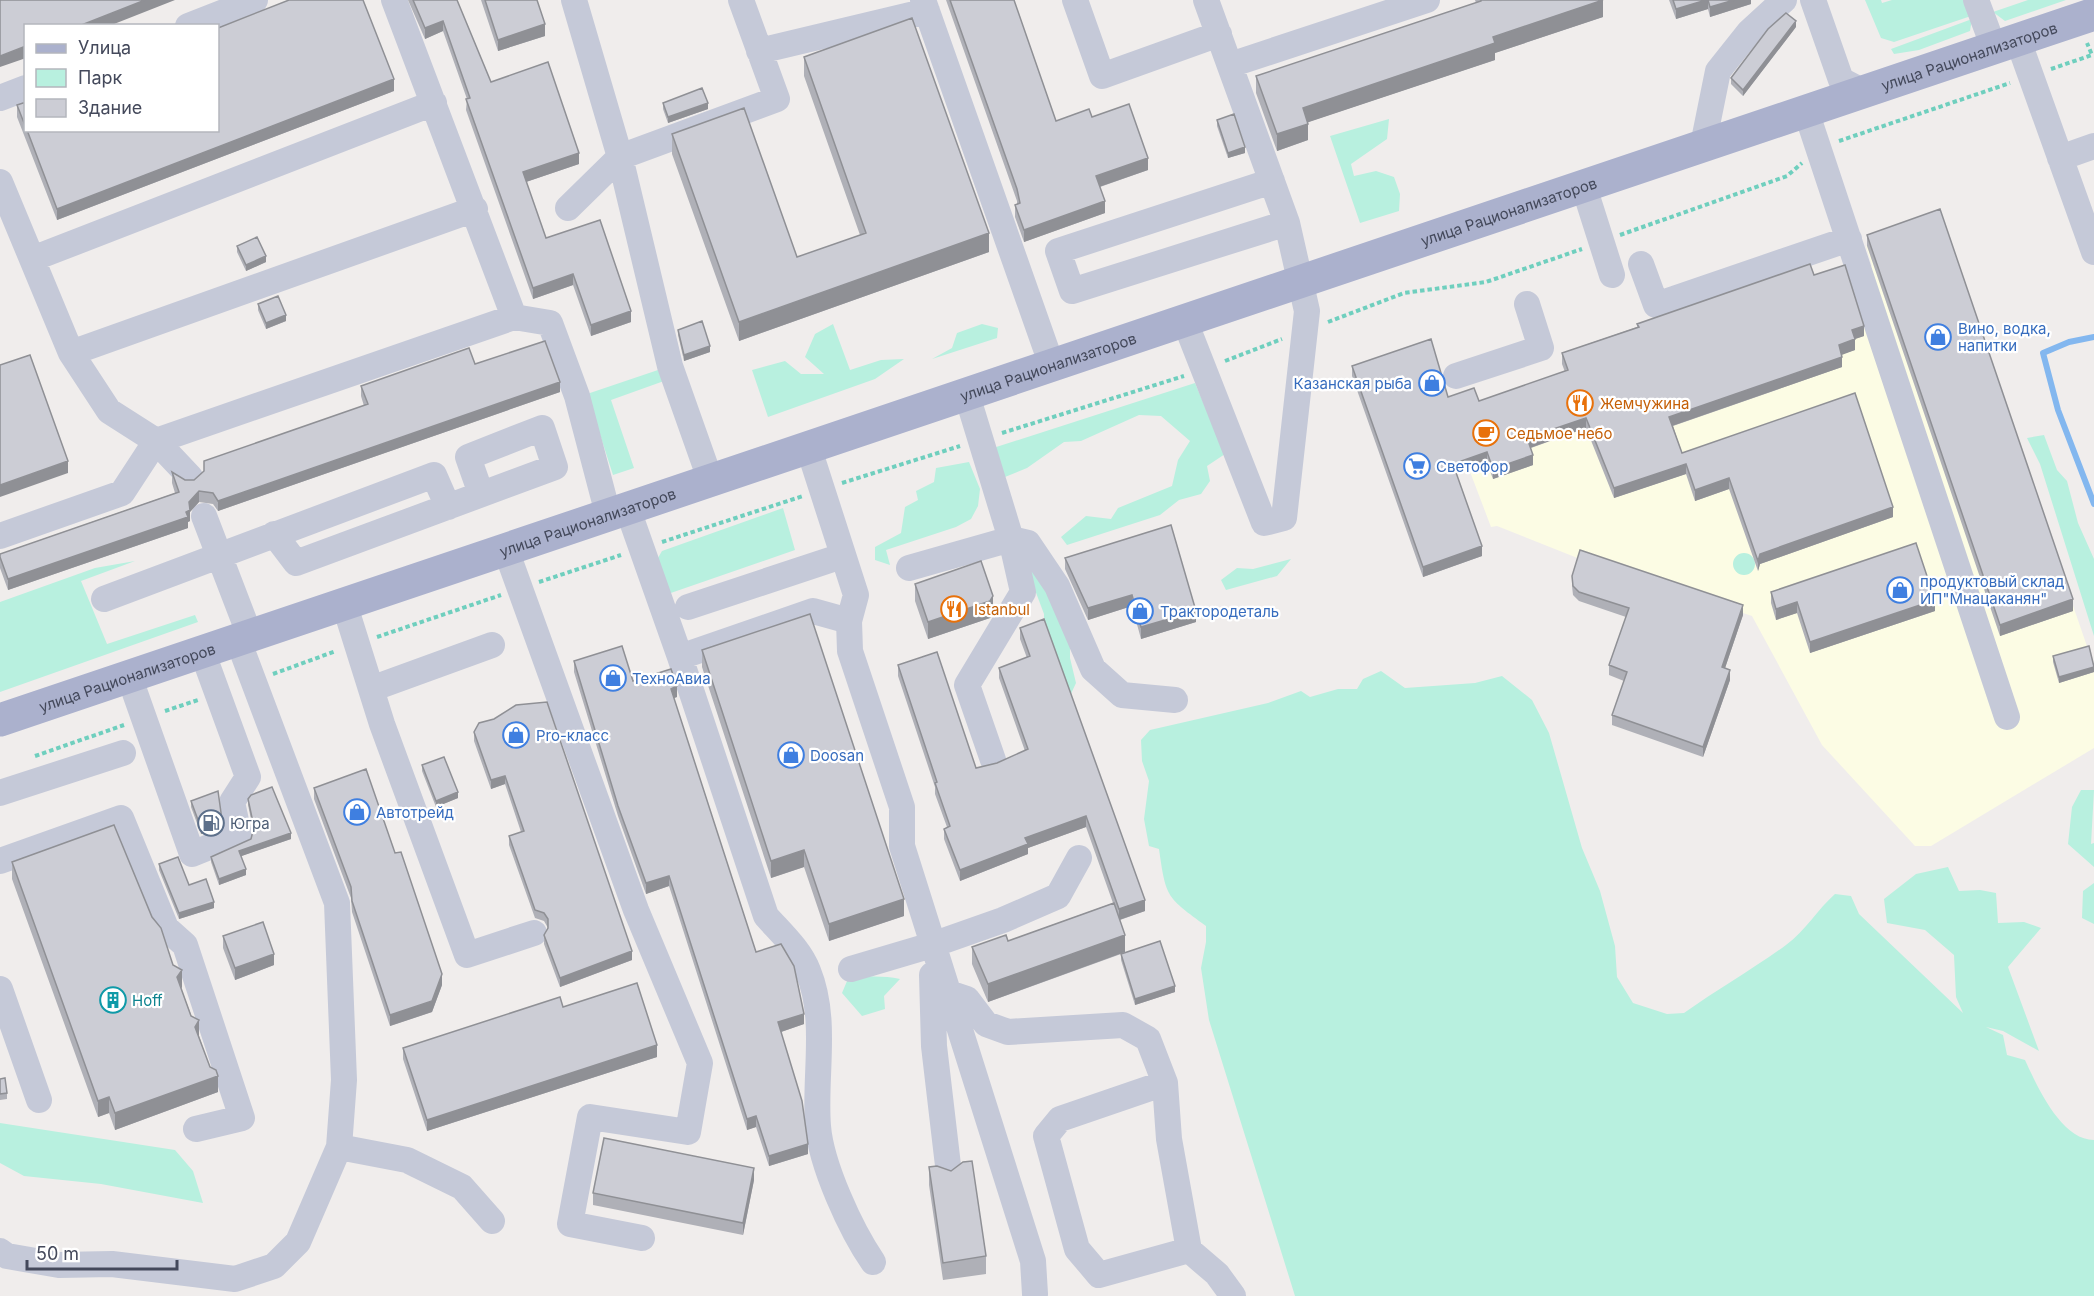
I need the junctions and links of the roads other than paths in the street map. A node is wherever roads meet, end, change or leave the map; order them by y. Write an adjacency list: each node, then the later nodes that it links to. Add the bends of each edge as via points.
1 (255, 0): 13 (lane)
2 (394, 0): 21 (lane)
3 (574, 0): 25 (lane)
4 (741, 0): 16 (lane)
5 (1075, 0): 14 (lane, via 1102,76)
6 (1206, 0): 14 (lane)
7 (1427, 0): 17 (lane)
8 (1784, 0): 23 (lane, via 1749,32 1718,71)
9 (1813, 0): 19 (lane, via 1841,80)
10 (1976, 0): 15 (lane)
11 (925, 5): 16 (lane); 43 (lane)
12 (2087, 17): 15 (main road, улица Рационализаторов)
13 (193, 24)
14 (1219, 34): 17 (lane)
15 (2006, 44): 19 (main road, улица Рационализаторов); 26 (lane, via 2029,76)
16 (759, 51): 25 (lane, via 777,99)
17 (1230, 65): 27 (lane)
18 (24, 89): 20 (lane)
19 (1864, 92): 22 (main road, улица Рационализаторов)
20 (0, 98)
21 (434, 103): 30 (lane); 35 (lane)
22 (1806, 111): 23 (main road, улица Рационализаторов); 33 (lane)
23 (1704, 145): 29 (main road, улица Рационализаторов)
24 (2094, 146): 26 (lane)
25 (620, 157): 31 (lane); 49 (lane, via 670,366)
26 (2060, 158): 34 (lane)
27 (1272, 181): 32 (lane); 32 (lane, via 1058,251 1072,291)
28 (0, 182): 35 (lane)
29 (1584, 187): 37 (lane); 38 (main road, улица Рационализаторов)
30 (475, 208): 40 (lane); 42 (lane)
31 (568, 208)
32 (1287, 224): 38 (lane)
33 (1849, 239): 36 (lane, via 1656,305); 72 (lane)
34 (2094, 252)
35 (32, 259): 42 (lane)
36 (1641, 264)
37 (1612, 275)
38 (1301, 280): 41 (main road, улица Рационализаторов); 41 (lane, via 1307,311 1304,355 1284,518 1264,523)
39 (1527, 304): 44 (lane, via 1541,348)
40 (514, 317): 46 (lane); 52 (lane, via 550,323)
41 (1184, 319): 43 (main road, улица Рационализаторов)
42 (71, 353): 46 (lane, via 110,411)
43 (1051, 363): 45 (main road, улица Рационализаторов)
44 (1456, 376)
45 (966, 392): 47 (main road, улица Рационализаторов); 56 (lane)
46 (156, 441): 48 (lane); 55 (lane, via 122,493)
47 (808, 446): 49 (main road, улица Рационализаторов); 59 (lane)
48 (190, 477)
49 (710, 479): 52 (main road, улица Рационализаторов)
50 (481, 494): 51 (lane)
51 (448, 507): 54 (lane, via 296,562); 54 (lane, via 434,475)
52 (617, 511): 57 (main road, улица Рационализаторов); 68 (lane, via 641,549)
53 (204, 516): 58 (lane)
54 (274, 534): 58 (lane)
55 (0, 536)
56 (1011, 539): 60 (lane); 71 (lane, via 1028,543 1057,586 1093,669 1122,694); 75 (lane, via 1023,592 967,685)
57 (506, 550): 62 (main road, улица Рационализаторов); 90 (lane, via 636,910 700,1063 688,1132 590,1117 570,1224)
58 (219, 554): 61 (lane); 65 (lane)
59 (842, 556): 63 (lane); 64 (lane, via 856,595)
60 (909, 568)
61 (104, 599)
62 (344, 603): 65 (main road, улица Рационализаторов); 70 (lane)
63 (688, 607)
64 (849, 621): 68 (lane, via 813,611); 80 (lane, via 850,651 902,807 902,846)
65 (244, 638): 67 (main road, улица Рационализаторов); 87 (lane, via 254,681 337,903 344,1080)
66 (492, 645): 70 (lane)
67 (202, 651): 69 (main road, улица Рационализаторов); 69 (lane, via 248,777 232,802 239,835 192,854)
68 (680, 657): 93 (lane, via 766,916 808,970 819,1016 818,1126 823,1150 855,1236)
69 (129, 676): 73 (main road, улица Рационализаторов)
70 (371, 689): 79 (lane, via 467,955)
71 (1175, 700)
72 (2007, 717)
73 (0, 720)
74 (123, 753): 76 (lane)
75 (993, 760)
76 (0, 793)
77 (1079, 858): 80 (lane, via 1058,896)
78 (0, 861): 86 (lane, via 121,818 166,928 186,945 242,1118)
79 (534, 933)
80 (932, 945): 81 (lane); 83 (lane); 88 (lane, via 934,1046)
81 (851, 969)
82 (0, 989): 85 (lane)
83 (946, 992): 84 (lane, via 966,999 986,1024 1008,1032 1123,1024 1148,1039); 94 (lane, via 1033,1261)
84 (1165, 1083): 91 (lane, via 1169,1139); 91 (lane, via 1060,1119 1046,1136 1077,1249 1100,1275)
85 (39, 1100)
86 (196, 1129)
87 (339, 1148): 89 (lane, via 407,1160 462,1187); 92 (lane, via 298,1242 274,1266 245,1276 235,1279 112,1264 59,1265 7,1256)
88 (949, 1174)
89 (492, 1221)
90 (642, 1238)
91 (1189, 1250): 95 (lane, via 1217,1274)
92 (0, 1251)
93 (873, 1262)
94 (1035, 1294)
95 (1233, 1296)

